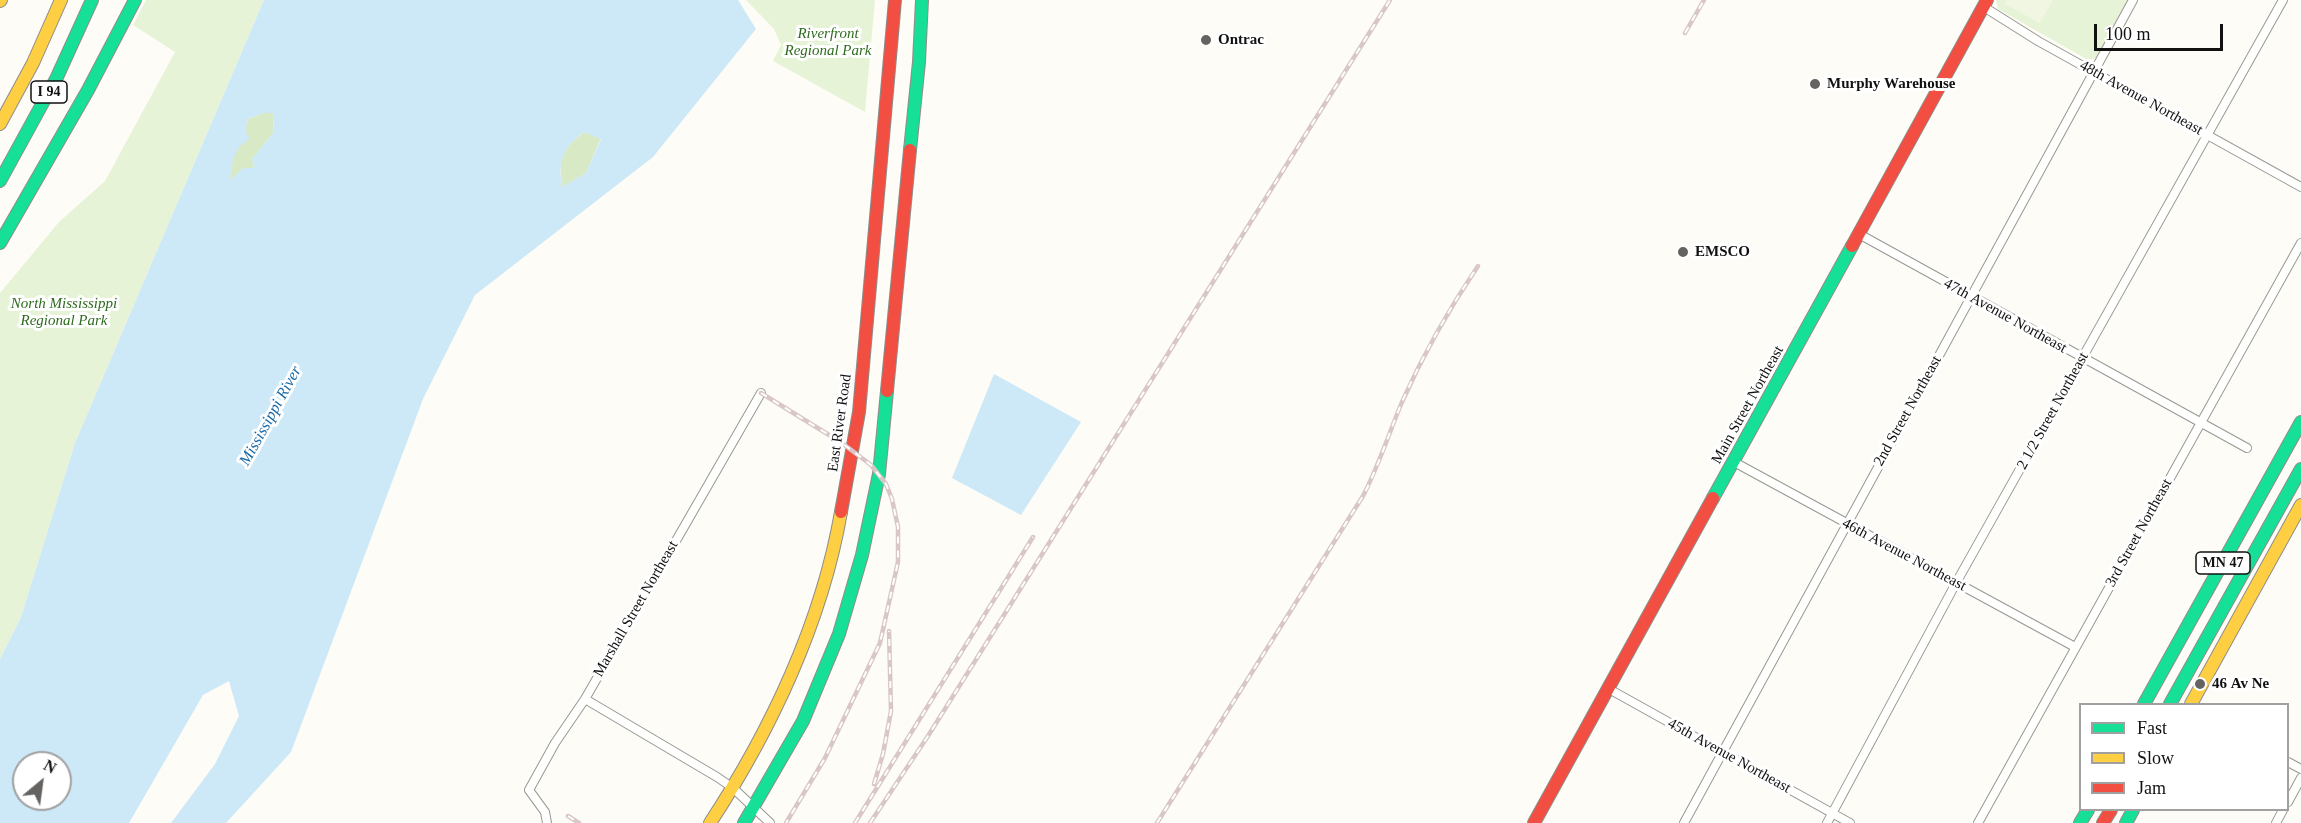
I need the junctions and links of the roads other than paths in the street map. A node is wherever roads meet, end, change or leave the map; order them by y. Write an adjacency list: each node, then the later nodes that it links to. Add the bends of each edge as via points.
1 (62, 0): 10 (main road, I 94)
2 (92, 0): 12 (main road, I 94, via 57,77)
3 (135, 0): 15 (main road)
4 (895, 0): 36 (main road, East River Road, via 859,412 837,536 812,619 781,699)
5 (922, 0): 38 (main road, via 879,474 872,509 847,611 819,687)
6 (2133, 0): 9 (street, 2nd Street Northeast)
7 (2283, 0): 11 (street, 2 1/2 Street Northeast)
8 (1985, 3): 9 (street, 48th Avenue Northeast, via 2038,41); 14 (main road, Main Street Northeast)
9 (2094, 72): 11 (street, 48th Avenue Northeast); 17 (street, 2nd Street Northeast)
10 (0, 124)
11 (2206, 134): 13 (street, 48th Avenue Northeast); 18 (street, 2 1/2 Street Northeast)
12 (0, 181)
13 (2301, 187)
14 (1859, 234): 17 (street, 47th Avenue Northeast); 23 (main road, Main Street Northeast)
15 (0, 243)
16 (2301, 243): 21 (street, 3rd Street Northeast)
17 (1972, 296): 18 (street, 47th Avenue Northeast); 26 (street, 2nd Street Northeast)
18 (2082, 359): 21 (street, 47th Avenue Northeast); 27 (street, 2 1/2 Street Northeast)
19 (761, 393): 30 (street, Marshall Street Northeast)
20 (2301, 422): 31 (main road, MN 47)
21 (2200, 423): 22 (street, 47th Avenue Northeast); 28 (street, 3rd Street Northeast)
22 (2247, 448)
23 (1734, 462): 26 (street, 46th Avenue Northeast); 29 (main road, Main Street Northeast)
24 (2301, 469): 32 (main road, MN 47)
25 (2301, 505): 33 (main road)
26 (1847, 524): 27 (street, 46th Avenue Northeast); 34 (street, 2nd Street Northeast)
27 (1956, 582): 28 (street, 46th Avenue Northeast); 39 (street, 2 1/2 Street Northeast)
28 (2075, 647): 48 (street, 3rd Street Northeast)
29 (1609, 689): 34 (street, 45th Avenue Northeast); 44 (main road, Main Street Northeast)
30 (585, 699): 36 (street); 40 (street, Marshall Street Northeast, via 529,790)
31 (2145, 703)
32 (2171, 703)
33 (2192, 703)
34 (1722, 753): 39 (street, 45th Avenue Northeast); 45 (street, 2nd Street Northeast)
35 (2301, 777): 37 (street)
36 (733, 788): 38 (street); 41 (main road, East River Road)
37 (2289, 800)
38 (754, 808): 42 (main road); 43 (street)
39 (1832, 813): 46 (street, 2 1/2 Street Northeast); 47 (street, 45th Avenue Northeast)
40 (547, 823)
41 (710, 823)
42 (744, 823)
43 (770, 823)
44 (1534, 823)
45 (1684, 823)
46 (1827, 823)
47 (1850, 823)
48 (1978, 823)

